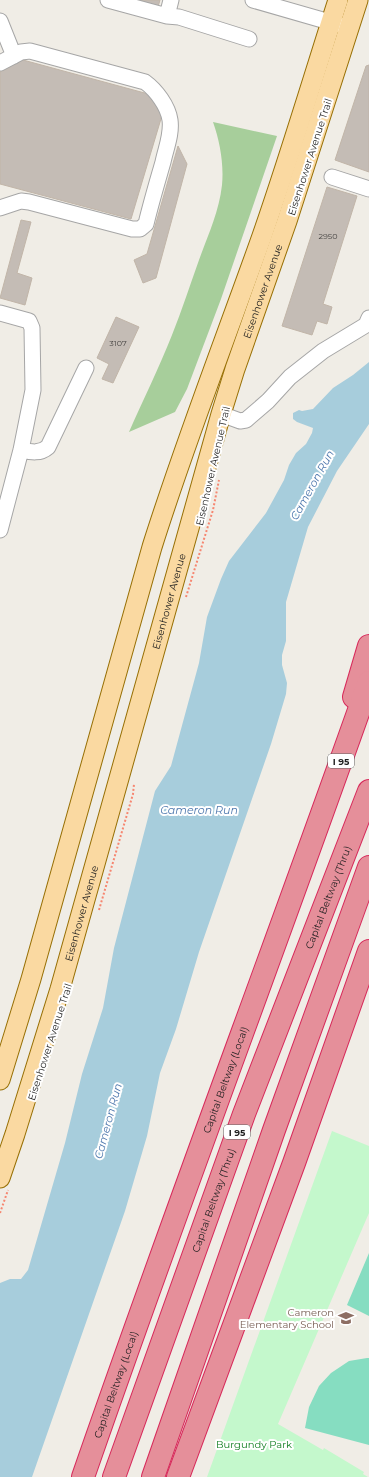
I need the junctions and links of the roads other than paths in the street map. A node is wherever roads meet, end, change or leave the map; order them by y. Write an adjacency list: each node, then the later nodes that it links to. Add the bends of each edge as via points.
1 (108, 0): 6 (street)
2 (171, 0): 6 (street)
3 (338, 0): 8 (main road, Eisenhower Avenue)
4 (358, 0): 9 (main road, Eisenhower Avenue)
5 (259, 1): 8 (street)
6 (167, 16): 10 (street, via 179,17)
7 (0, 22): 11 (street)
8 (331, 22): 9 (street); 16 (main road, Eisenhower Avenue, via 262,235)
9 (349, 28): 20 (main road, Eisenhower Avenue, via 290,213)
10 (249, 39)
11 (14, 56): 12 (street); 15 (street, via 25,51 34,51 145,82 165,105 170,116 170,133 146,224 140,229 30,202 21,201)
12 (0, 63)
13 (332, 177): 14 (street)
14 (369, 189)
15 (0, 208)
16 (240, 294): 20 (main road, via 230,345 215,396 216,408); 29 (main road, Eisenhower Avenue, via 192,424 152,547 27,993)
17 (0, 312): 21 (street, via 29,321 32,328 33,390)
18 (369, 318): 20 (street, via 366,325 323,351 290,377 246,420 240,421)
19 (86, 368): 21 (street, via 48,448 39,452)
20 (221, 414): 30 (main road, Eisenhower Avenue, via 62,981 15,1134)
21 (21, 450): 22 (street)
22 (0, 530)
23 (369, 646): 26 (highway)
24 (369, 682): 26 (highway, Capital Beltway (Local) / I 95)
25 (369, 791): 32 (highway, Capital Beltway (Thru) / I 95, via 244,1114)
26 (313, 840): 31 (highway, Capital Beltway (Local) / I 95, via 168,1235)
27 (369, 868): 33 (highway)
28 (369, 951): 34 (highway)
29 (0, 1080)
30 (5, 1181)
31 (83, 1477)
32 (114, 1477)
33 (153, 1477)
34 (178, 1477)

